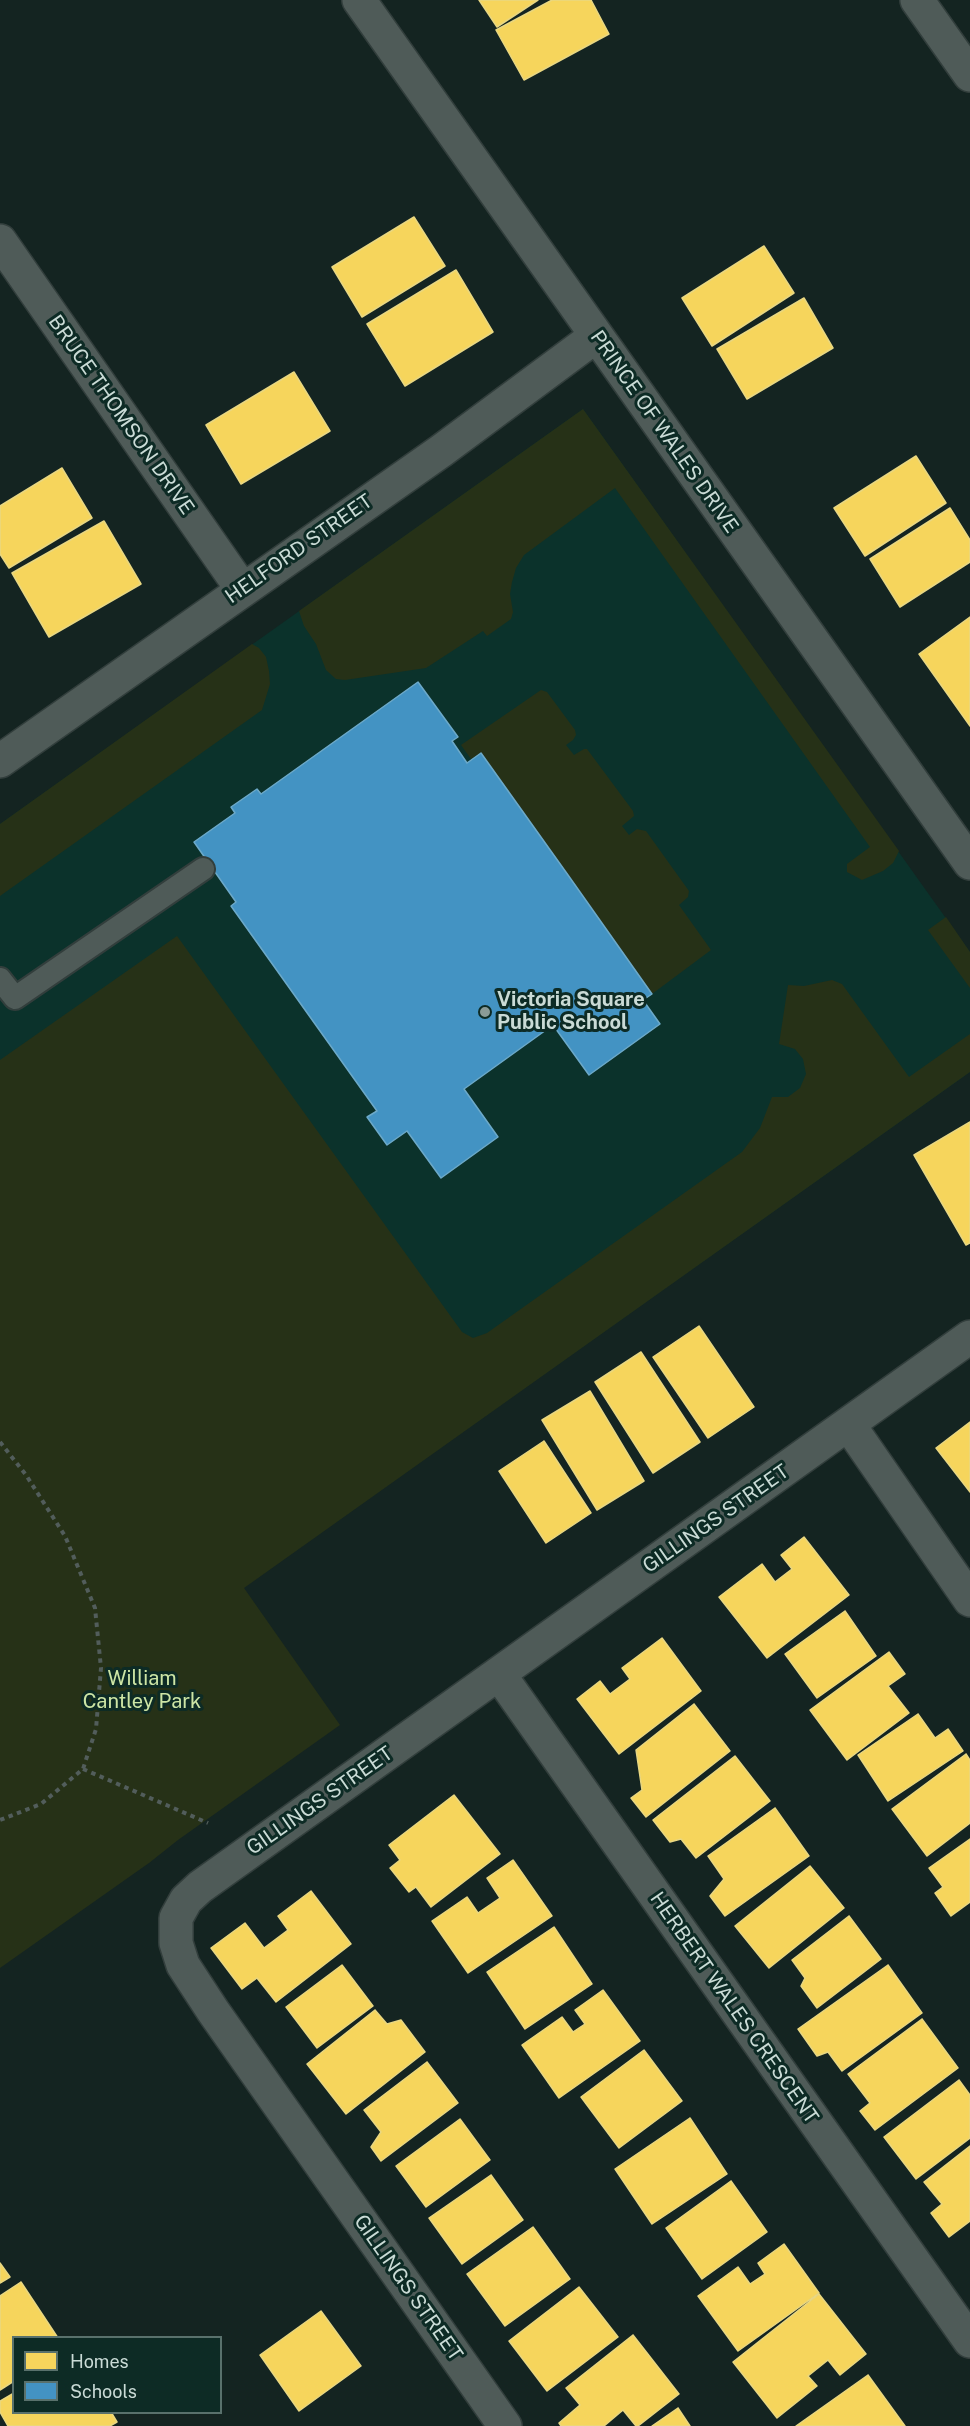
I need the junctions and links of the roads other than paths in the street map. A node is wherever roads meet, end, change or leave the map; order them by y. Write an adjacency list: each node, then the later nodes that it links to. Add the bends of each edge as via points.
1 (359, 0): 5 (street, PRINCE OF WALES DRIVE)
2 (917, 0): 3 (street)
3 (970, 75)
4 (0, 241): 6 (street, BRUCE THOMSON DRIVE)
5 (596, 336): 6 (street, HELFORD STREET, via 441,451); 8 (street, PRINCE OF WALES DRIVE)
6 (242, 589): 7 (street, HELFORD STREET)
7 (0, 761)
8 (966, 850)
9 (203, 869): 10 (lane, via 15,998)
10 (0, 979)
11 (970, 1337): 12 (street, GILLINGS STREET)
12 (849, 1425): 13 (street); 14 (street, GILLINGS STREET)
13 (970, 1600)
14 (499, 1674): 15 (street, HERBERT WALES CRESCENT); 16 (street, GILLINGS STREET, via 200,1887 186,1900 176,1918 176,1943 189,1974)
15 (970, 2342)
16 (505, 2426)

